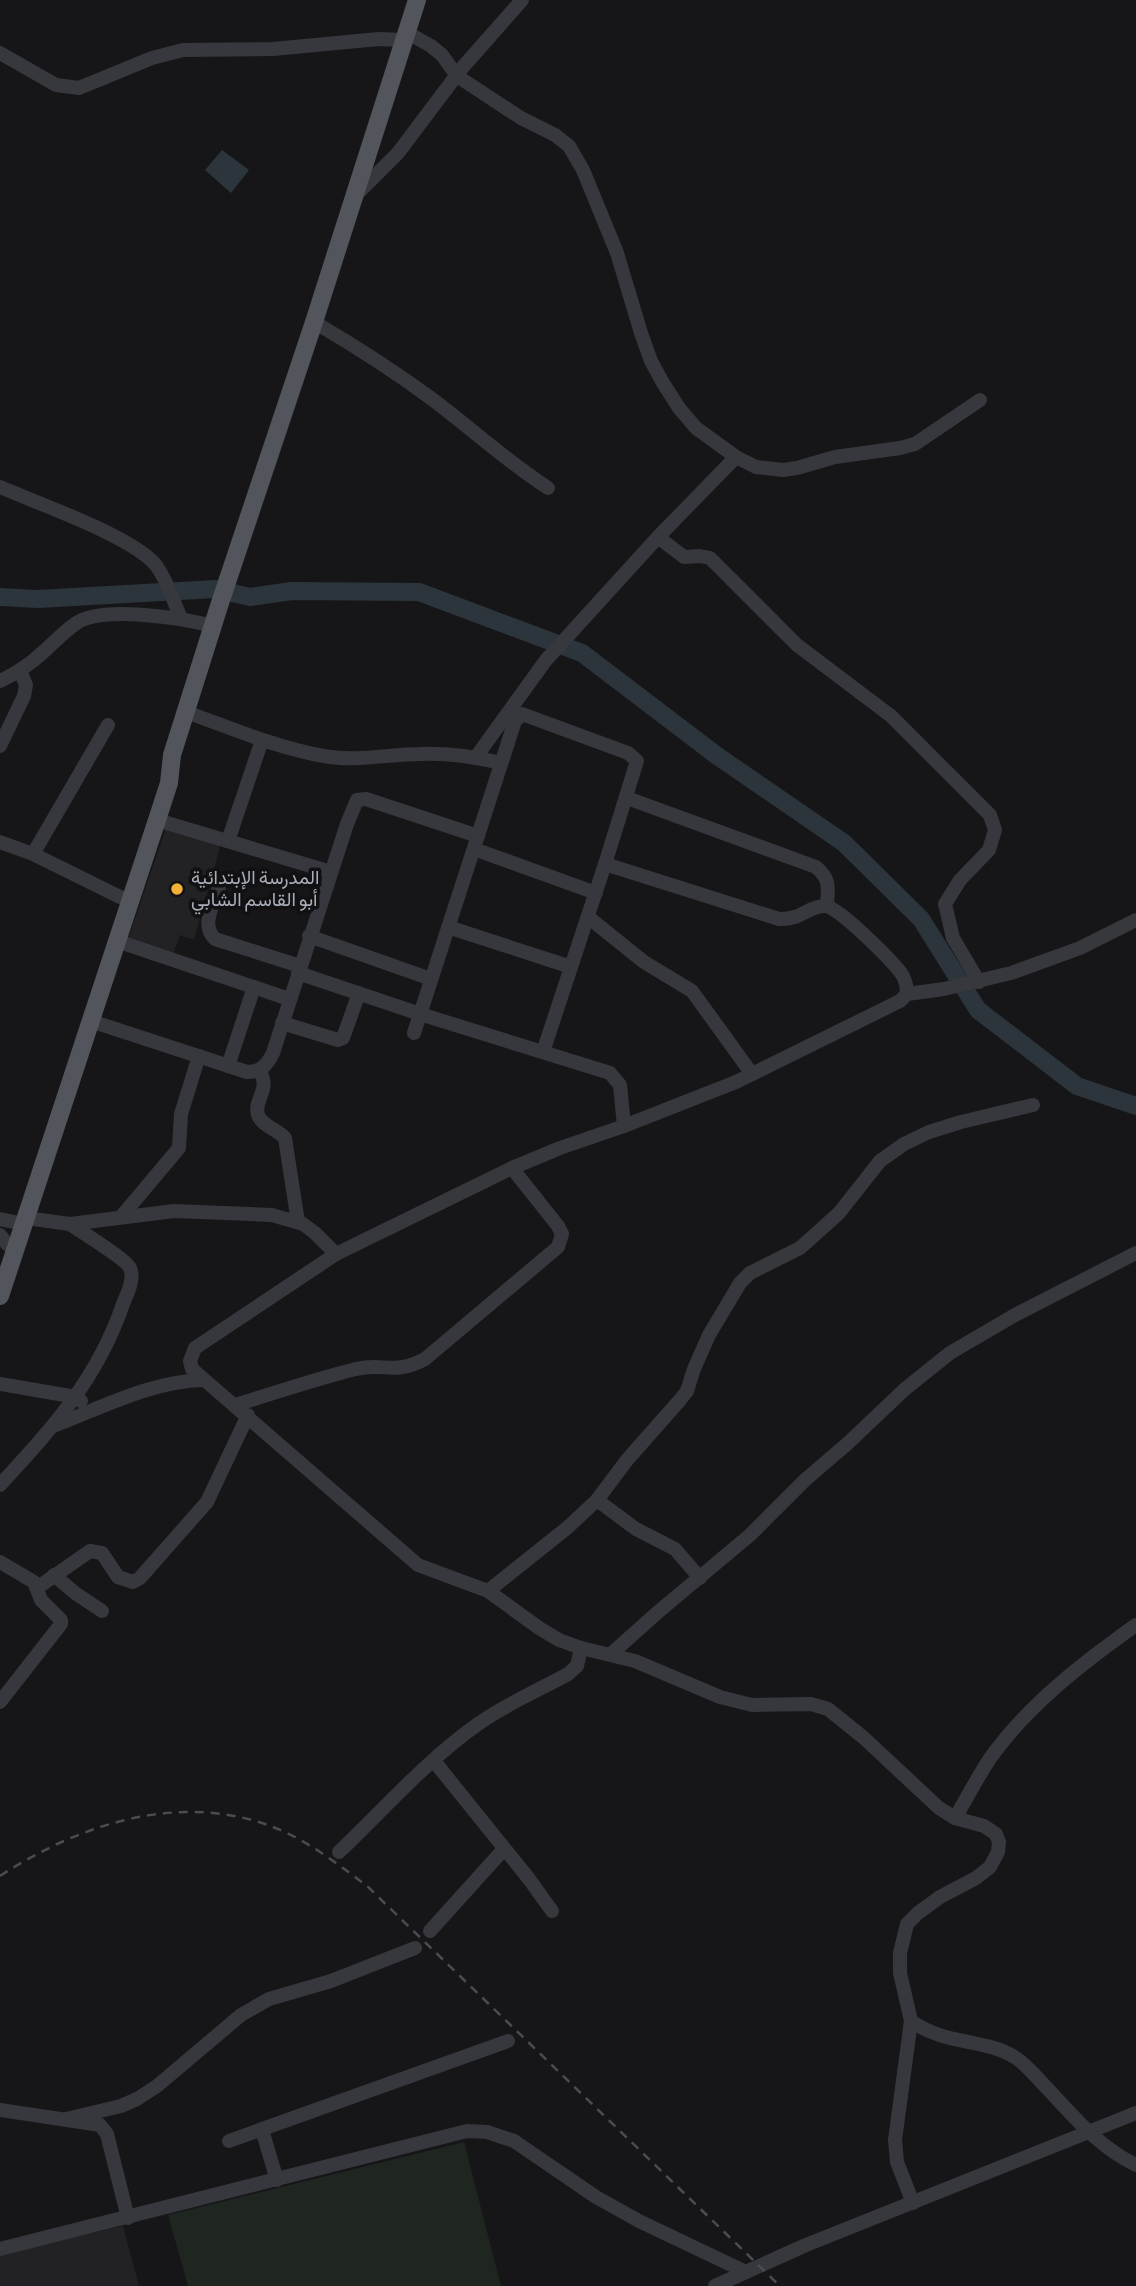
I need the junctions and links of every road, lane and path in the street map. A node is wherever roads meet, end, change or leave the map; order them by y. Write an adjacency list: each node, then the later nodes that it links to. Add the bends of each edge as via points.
1 (417, 0): 3 (main road)
2 (522, 0): 5 (street)
3 (405, 36): 4 (street, via 273,49 183,50 79,88 56,85); 5 (street, via 431,46); 6 (main road)
4 (0, 52)
5 (457, 76): 6 (street, via 398,153); 9 (street, via 555,135 576,155 663,383 696,428)
6 (354, 197): 7 (main road)
7 (314, 322): 11 (street, via 382,362); 14 (main road)
8 (981, 400): 9 (street, via 900,449 835,457 783,470 756,467)
9 (736, 457): 12 (street)
10 (0, 487): 13 (street, via 112,536 149,559)
11 (548, 488)
12 (658, 537): 22 (street, via 546,660); 44 (street, via 684,558 710,558 797,645 891,716 990,816 995,830 989,850 960,880 945,904 953,938)
13 (181, 618): 14 (street); 15 (street, via 102,616 80,621)
14 (213, 626): 17 (main road)
15 (20, 671): 16 (street); 20 (street, via 26,685 24,696)
16 (0, 681)
17 (186, 712): 19 (street); 21 (main road)
18 (108, 725): 29 (street)
19 (262, 740): 22 (street, via 347,758); 26 (street)
20 (0, 747)
21 (172, 755): 25 (main road); 34 (main road, via 155,790)
22 (476, 757): 23 (street)
23 (501, 762): 24 (street, via 516,719 526,715 634,756); 28 (street)
24 (627, 798): 30 (street); 35 (street, via 816,867 826,875)
25 (157, 820): 26 (street); 40 (main road)
26 (228, 841): 31 (street)
27 (0, 842): 29 (street)
28 (476, 843): 31 (street, via 361,799 354,803); 33 (street); 38 (street)
29 (33, 854): 34 (street)
30 (605, 864): 33 (street); 35 (street, via 779,919 793,919)
31 (331, 872): 39 (street)
32 (219, 887): 42 (street, via 207,925 209,934)
33 (596, 893): 36 (street)
34 (120, 897): 62 (main road)
35 (827, 905): 47 (street, via 853,923 902,974)
36 (588, 917): 41 (street); 57 (street, via 644,962 692,991)
37 (1136, 920): 44 (street, via 1080,948)
38 (448, 927): 41 (street); 43 (street)
39 (309, 936): 42 (street); 43 (street)
40 (117, 941): 45 (street); 50 (main road)
41 (571, 967): 53 (street)
42 (299, 969): 46 (street); 48 (street)
43 (431, 979): 49 (street)
44 (979, 982): 47 (street)
45 (254, 987): 48 (street); 55 (street)
46 (359, 993): 49 (street); 51 (street, via 343,1038 338,1040)
47 (907, 994): 57 (street)
48 (289, 999): 51 (street)
49 (420, 1014): 52 (street); 53 (street)
50 (91, 1021): 54 (street); 62 (main road)
51 (282, 1023): 56 (street, via 268,1062)
52 (414, 1033)
53 (543, 1052): 59 (street, via 616,1077 621,1085)
54 (199, 1056): 55 (street); 61 (street, via 181,1114 179,1148)
55 (228, 1066): 56 (street, via 247,1072)
56 (259, 1070): 63 (street, via 265,1080 258,1114 285,1139)
57 (752, 1074): 59 (street)
58 (1033, 1105): 78 (street, via 946,1126 904,1144 880,1161 839,1213 800,1248 750,1273 704,1345 687,1391)
59 (624, 1126): 60 (street)
60 (513, 1168): 67 (street); 73 (street, via 558,1226 562,1234 558,1247 425,1359 409,1367 360,1368)
61 (121, 1217): 63 (street, via 215,1211 272,1215); 64 (street)
62 (16, 1221): 64 (street); 65 (main road)
63 (298, 1222): 67 (street)
64 (70, 1224): 72 (street, via 127,1264 132,1276 103,1356)
65 (8, 1242): 68 (main road); 69 (main road)
66 (1136, 1253): 81 (street, via 950,1353)
67 (336, 1254): 70 (street, via 195,1348 190,1362)
68 (0, 1264)
69 (0, 1296)
70 (204, 1380): 73 (street); 74 (street, via 147,1390)
71 (0, 1384): 72 (street)
72 (76, 1397): 74 (street); 76 (street)
73 (236, 1405): 75 (street)
74 (93, 1411): 76 (street)
75 (248, 1415): 80 (street, via 207,1502 140,1578 118,1577 96,1551); 83 (street, via 418,1565)
76 (55, 1426): 77 (street)
77 (0, 1485)
78 (597, 1500): 81 (street, via 636,1529 675,1549); 83 (street)
79 (0, 1562): 82 (street, via 29,1577)
80 (54, 1576): 82 (street); 84 (street)
81 (700, 1578): 87 (street)
82 (37, 1588): 88 (street, via 61,1624)
83 (488, 1591): 86 (street, via 539,1628)
84 (102, 1611)
85 (1136, 1625): 90 (street, via 1099,1651 1031,1712 992,1756)
86 (582, 1648): 87 (street); 89 (street, via 577,1666 568,1674 481,1722)
87 (611, 1654): 90 (street, via 720,1697 759,1706 811,1704 828,1709)
88 (0, 1702)
89 (433, 1761): 91 (street); 92 (street)
90 (955, 1818): 96 (street, via 996,1834 999,1852 990,1867 940,1897 908,1924 900,1973)
91 (504, 1849): 93 (street); 94 (street)
92 (339, 1852)
93 (552, 1911)
94 (430, 1931)
95 (415, 1948): 100 (street, via 254,2006 137,2099)
96 (911, 2021): 102 (street, via 925,2031 1016,2058); 106 (street, via 895,2140 897,2162)
97 (508, 2040): 101 (street)
98 (0, 2110): 100 (street)
99 (1136, 2113): 102 (street)
100 (66, 2119): 107 (street, via 95,2123 104,2129)
101 (262, 2130): 103 (street); 105 (street)
102 (1090, 2133): 104 (street); 106 (street)
103 (229, 2141)
104 (1136, 2165)
105 (277, 2180): 107 (street); 109 (street, via 467,2132 487,2132 514,2141 639,2221)
106 (913, 2203): 109 (street)
107 (128, 2218): 108 (street)
108 (0, 2249)
109 (746, 2272): 110 (street)
110 (715, 2286)

